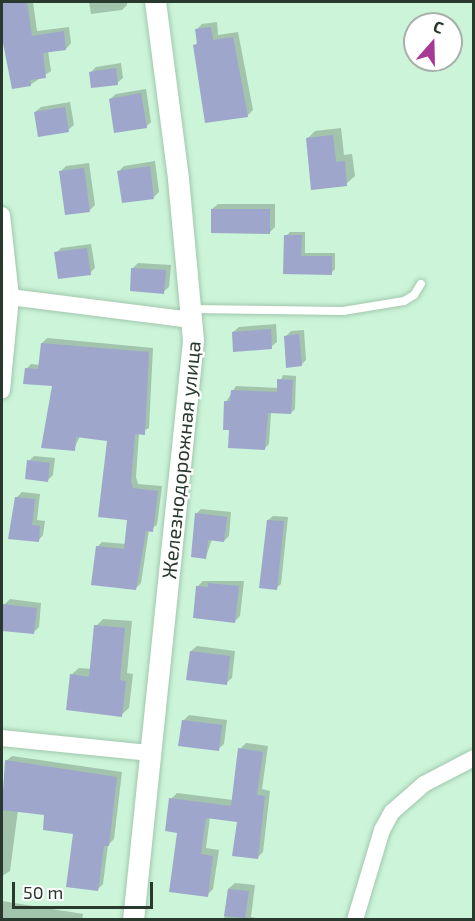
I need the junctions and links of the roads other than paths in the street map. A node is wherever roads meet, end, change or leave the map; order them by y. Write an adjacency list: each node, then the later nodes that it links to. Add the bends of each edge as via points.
1 (155, 2): 5 (street, Железнодорожная улица)
2 (2, 215): 4 (street)
3 (420, 284): 5 (lane, via 414,295 404,301 342,311)
4 (6, 296): 5 (street); 6 (street)
5 (193, 315): 8 (street, Железнодорожная улица, via 188,405)
6 (2, 391)
7 (2, 738): 8 (street)
8 (150, 753): 10 (street, Железнодорожная улица)
9 (474, 758): 11 (street, via 405,798 382,830)
10 (133, 920)
11 (355, 920)

